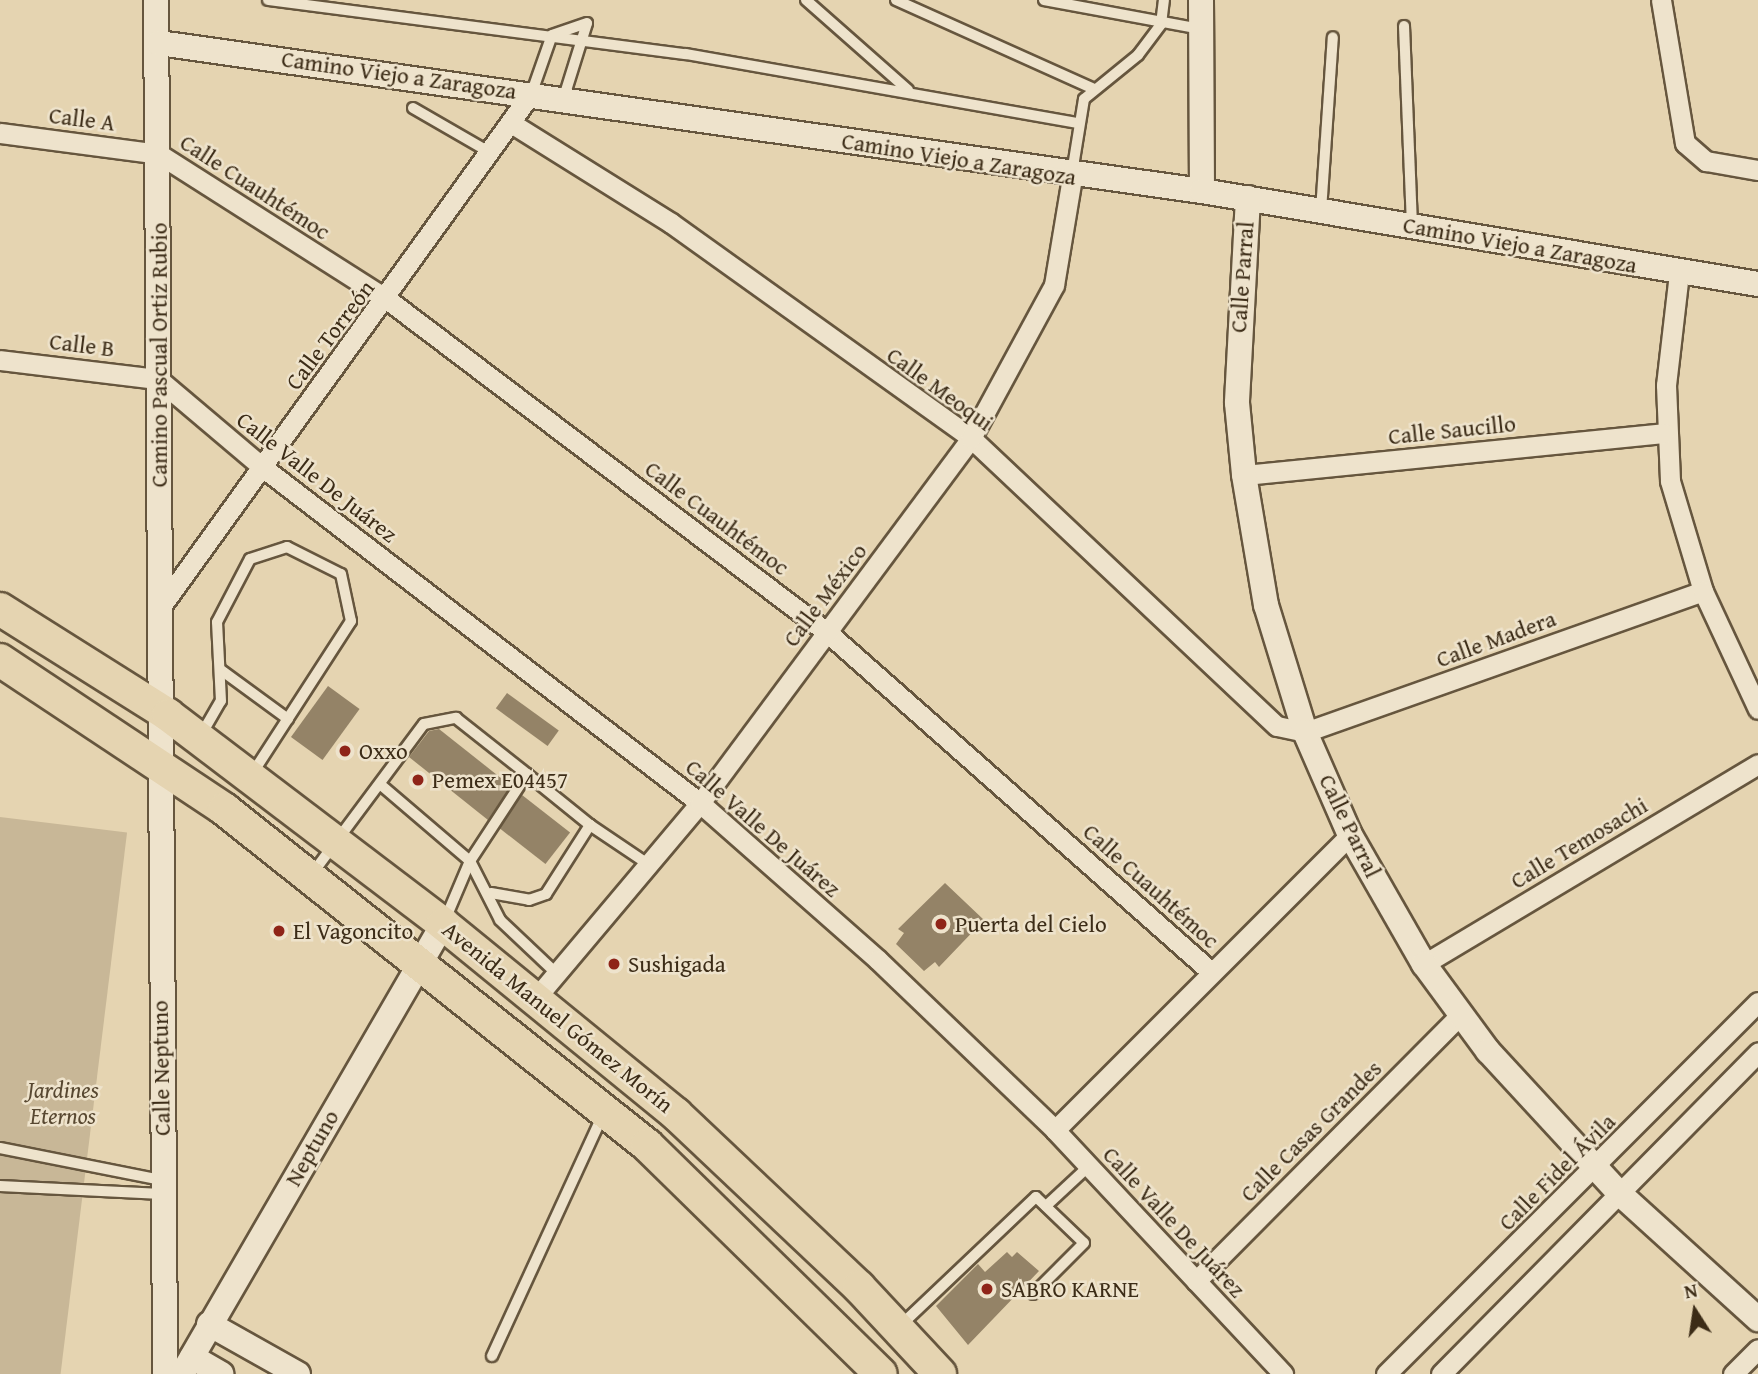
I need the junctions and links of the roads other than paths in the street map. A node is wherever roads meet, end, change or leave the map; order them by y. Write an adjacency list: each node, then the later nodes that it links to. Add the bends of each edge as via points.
1 (156, 0): 15 (street, Camino Pascual Ortiz Rubio)
2 (268, 0): 12 (lane)
3 (806, 0): 17 (lane)
4 (896, 0): 16 (lane)
5 (1044, 0): 9 (lane)
6 (1164, 0): 9 (lane)
7 (1201, 0): 11 (street)
8 (1661, 0): 26 (street, via 1676,115 1692,153)
9 (1161, 24): 11 (lane); 16 (lane, via 1131,64)
10 (1405, 26): 31 (lane)
11 (1201, 29): 28 (street)
12 (552, 35): 14 (lane); 14 (lane, via 587,23); 18 (lane)
13 (1333, 37): 30 (lane)
14 (582, 41): 17 (lane); 19 (lane)
15 (159, 43): 18 (street, Camino Viejo a Zaragoza); 25 (street, Camino Pascual Ortiz Rubio)
16 (1092, 88): 21 (lane)
17 (910, 91): 21 (lane)
18 (532, 92): 19 (street, Camino Viejo a Zaragoza); 22 (street, Calle Torreón)
19 (564, 97): 27 (street, Camino Viejo a Zaragoza)
20 (413, 108): 24 (lane)
21 (1076, 123): 27 (lane)
22 (511, 124): 24 (street, Calle Torreón); 38 (street, Calle Meoqui, via 671,223)
23 (0, 133): 25 (street, Calle A)
24 (491, 153): 34 (street, Calle Torreón)
25 (159, 154): 34 (street, Calle Cuauhtémoc); 36 (street, Camino Pascual Ortiz Rubio)
26 (1758, 170)
27 (1072, 177): 28 (street, Camino Viejo a Zaragoza); 38 (street, Calle México, via 1054,285)
28 (1202, 191): 29 (street, Camino Viejo a Zaragoza)
29 (1248, 198): 30 (street, Camino Viejo a Zaragoza); 40 (street, Calle Parral, via 1237,404)
30 (1321, 211): 31 (street, Camino Viejo a Zaragoza)
31 (1412, 227): 32 (street, Camino Viejo a Zaragoza)
32 (1679, 273): 33 (street, Camino Viejo a Zaragoza); 37 (street)
33 (1758, 284)
34 (387, 300): 39 (street, Calle Torreón); 44 (street, Calle Cuauhtémoc)
35 (0, 360): 36 (street, Calle B)
36 (158, 379): 39 (street, Calle Valle De Juárez); 42 (street, Camino Pascual Ortiz Rubio)
37 (1664, 433): 40 (street, Calle Saucillo); 41 (street, via 1670,481)
38 (971, 438): 44 (street, Calle México); 50 (street, Calle Meoqui, via 1259,716)
39 (261, 466): 42 (street, Calle Torreón); 57 (street, Calle Valle De Juárez)
40 (1244, 475): 50 (street, Calle Parral, via 1266,605)
41 (1703, 591): 47 (street); 50 (street, Calle Madera)
42 (162, 605): 48 (street, Camino Pascual Ortiz Rubio)
43 (0, 609): 48 (main road, Avenida Manuel Gómez Morín)
44 (828, 633): 57 (street, Calle México); 68 (street, Calle Cuauhtémoc)
45 (0, 660): 52 (main road, Avenida Manuel Gómez Morín)
46 (221, 670): 49 (lane); 49 (lane, via 217,622 250,559 287,547 341,575 351,621); 51 (lane, via 222,701)
47 (1758, 709)
48 (159, 711): 51 (main road, Avenida Manuel Gómez Morín); 52 (street, Calle Neptuno)
49 (288, 719): 55 (lane)
50 (1305, 732): 59 (street, Calle Parral)
51 (200, 737): 55 (main road, Avenida Manuel Gómez Morín)
52 (157, 761): 63 (main road, Avenida Manuel Gómez Morín); 81 (street, Calle Neptuno)
53 (1758, 764): 67 (street, Calle Temosachi)
54 (527, 774): 56 (lane, via 456,718 445,717 424,724); 58 (lane); 61 (lane)
55 (251, 775): 60 (main road, Avenida Manuel Gómez Morín)
56 (381, 785): 60 (lane); 61 (lane)
57 (700, 803): 62 (street, Calle México); 75 (street, Calle Valle De Juárez, via 878,960)
58 (590, 825): 62 (lane); 64 (lane, via 546,894 529,900)
59 (1350, 835): 67 (street, Calle Parral); 68 (street)
60 (339, 842): 63 (lane); 65 (main road, Avenida Manuel Gómez Morín)
61 (470, 861): 64 (lane); 65 (lane)
62 (648, 864): 69 (street, Calle México)
63 (310, 877): 66 (main road, Avenida Manuel Gómez Morín)
64 (491, 893): 69 (lane, via 510,932)
65 (443, 924): 66 (street, Neptuno); 70 (main road, Avenida Manuel Gómez Morín)
66 (420, 963): 74 (main road, Avenida Manuel Gómez Morín); 88 (street, Neptuno)
67 (1424, 964): 72 (street, Calle Parral)
68 (1209, 970): 75 (street)
69 (556, 973): 70 (street, Calle México)
70 (535, 999): 89 (main road, Avenida Manuel Gómez Morín, via 676,1114)
71 (1758, 1002): 78 (street, Calle Fidel Ávila)
72 (1460, 1015): 78 (street, Calle Parral); 85 (street, Calle Casas Grandes)
73 (1758, 1052): 83 (street)
74 (605, 1112): 91 (lane); 96 (main road, Avenida Manuel Gómez Morín)
75 (1055, 1130): 77 (street, Calle Valle De Juárez)
76 (0, 1148): 79 (lane)
77 (1089, 1167): 84 (lane); 85 (street, Calle Valle De Juárez)
78 (1596, 1169): 83 (street, Calle Parral); 99 (street, Calle Fidel Ávila)
79 (103, 1170): 81 (lane); 82 (lane)
80 (0, 1186): 82 (lane)
81 (162, 1187): 82 (lane); 93 (street, Calle Neptuno)
82 (102, 1191)
83 (1619, 1193): 87 (street, Calle Parral); 100 (street)
84 (1046, 1206): 86 (lane, via 1084,1243); 89 (lane, via 1036,1197)
85 (1196, 1281): 98 (street, Calle Valle De Juárez)
86 (1033, 1294)
87 (1758, 1319)
88 (209, 1324): 92 (street, Neptuno); 95 (street)
89 (898, 1328): 97 (main road, Avenida Manuel Gómez Morín)
90 (1758, 1349): 101 (street)
91 (492, 1356)
92 (187, 1365): 94 (street)
93 (165, 1374)
94 (222, 1374)
95 (298, 1374)
96 (881, 1374)
97 (940, 1374)
98 (1283, 1374)
99 (1386, 1374)
100 (1441, 1374)
101 (1732, 1374)

